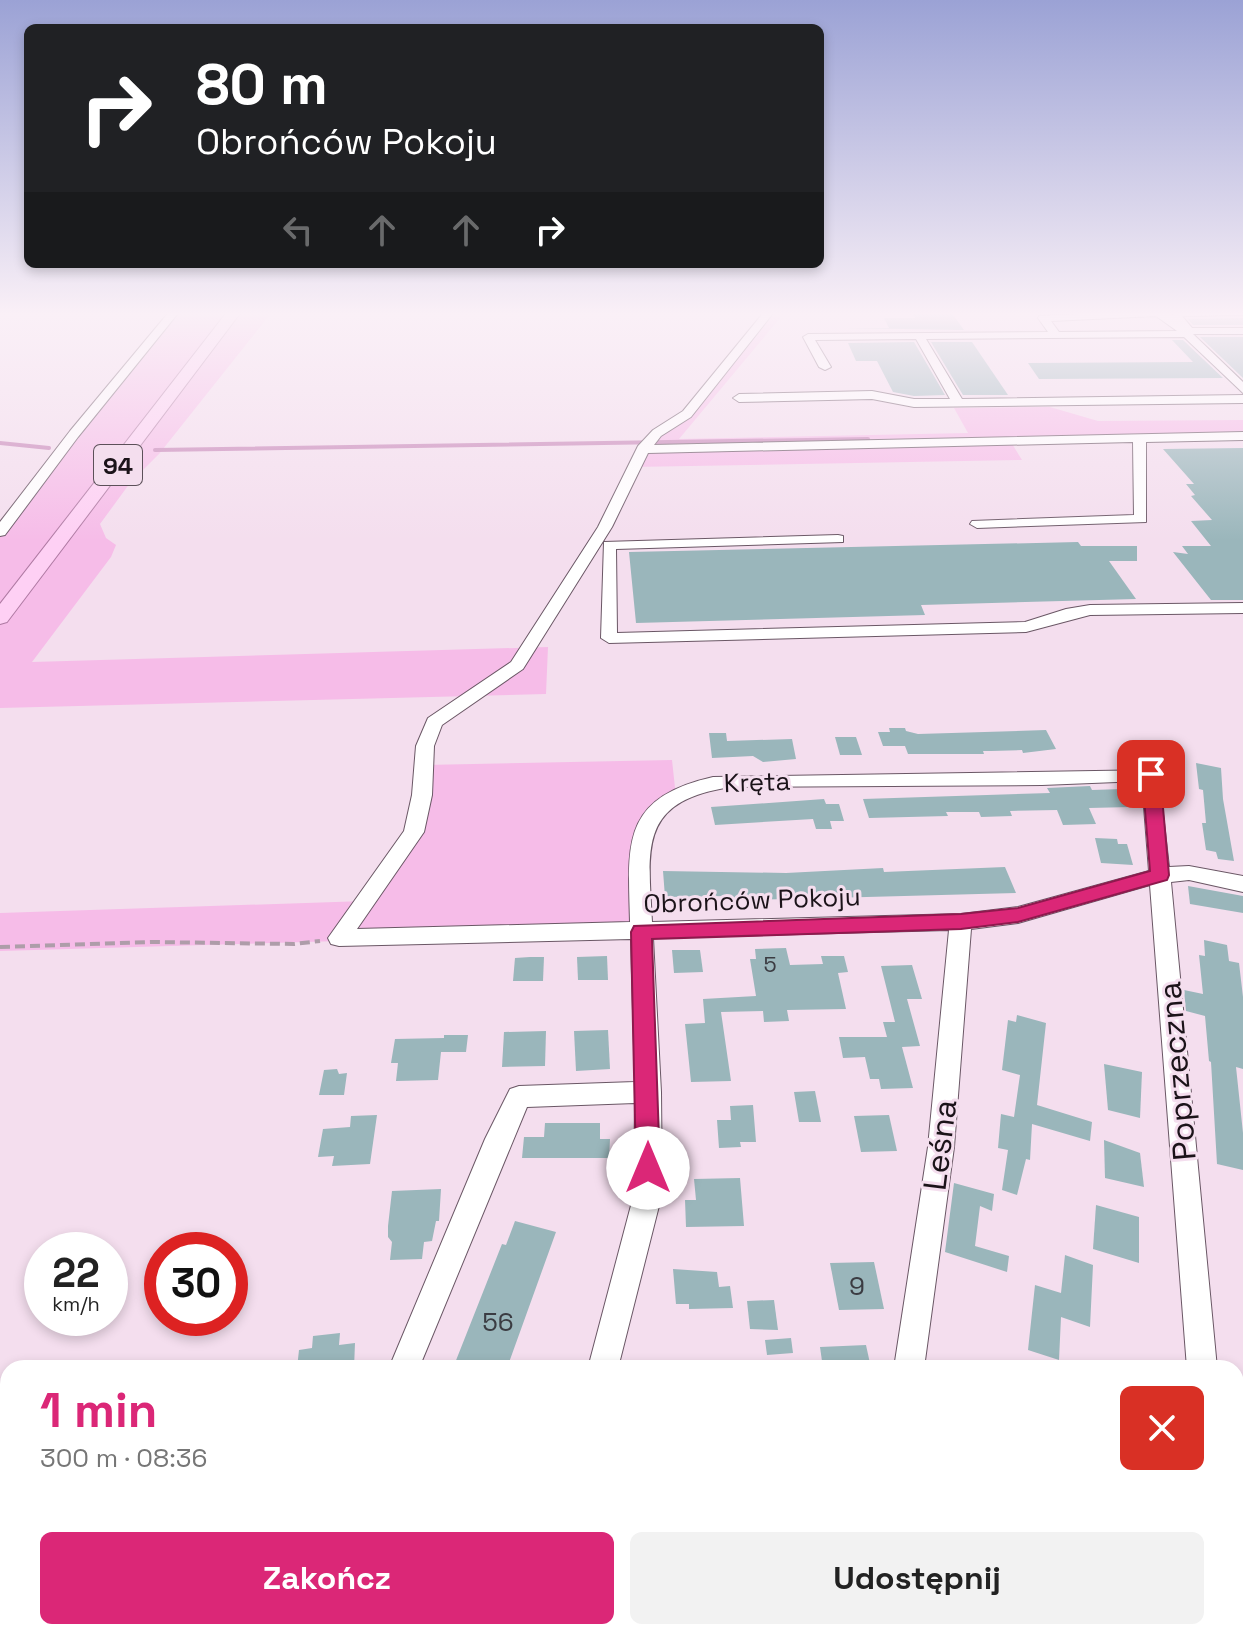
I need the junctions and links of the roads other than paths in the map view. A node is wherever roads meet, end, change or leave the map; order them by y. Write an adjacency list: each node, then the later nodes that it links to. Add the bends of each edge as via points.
1 (111, 389): 12 (street)
2 (175, 389): 15 (main road, 94)
3 (707, 389): 10 (street, via 687,414)
4 (950, 389): 7 (street)
5 (739, 398): 7 (street, via 872,395 914,403)
6 (1243, 399): 7 (street)
7 (958, 403)
8 (1243, 436): 9 (street)
9 (1139, 438): 10 (street); 11 (street, via 1141,519)
10 (643, 449): 20 (street, Obrońców Pokoju, via 605,527 517,665 434,722 425,746 414,832 339,938)
11 (977, 524)
12 (0, 532)
13 (838, 539): 14 (street, via 609,545 609,638 1026,627 1090,610)
14 (1243, 608)
15 (0, 618)
16 (1151, 774): 17 (street, Poprzeczna); 20 (street, Kręta, via 704,784 657,808 646,824 638,850)
17 (1160, 875): 18 (street, Obrońców Pokoju, via 1189,873); 19 (street, Obrońców Pokoju, via 1018,915); 25 (street, Poprzeczna)
18 (1243, 884)
19 (961, 922): 20 (street, Obrońców Pokoju); 24 (street, Leśna, via 941,1147)
20 (641, 932): 21 (street, Kręta)
21 (648, 1092): 22 (street, via 519,1097); 23 (street, Kręta, via 648,1194)
22 (407, 1360)
23 (605, 1360)
24 (910, 1360)
25 (1201, 1360)

